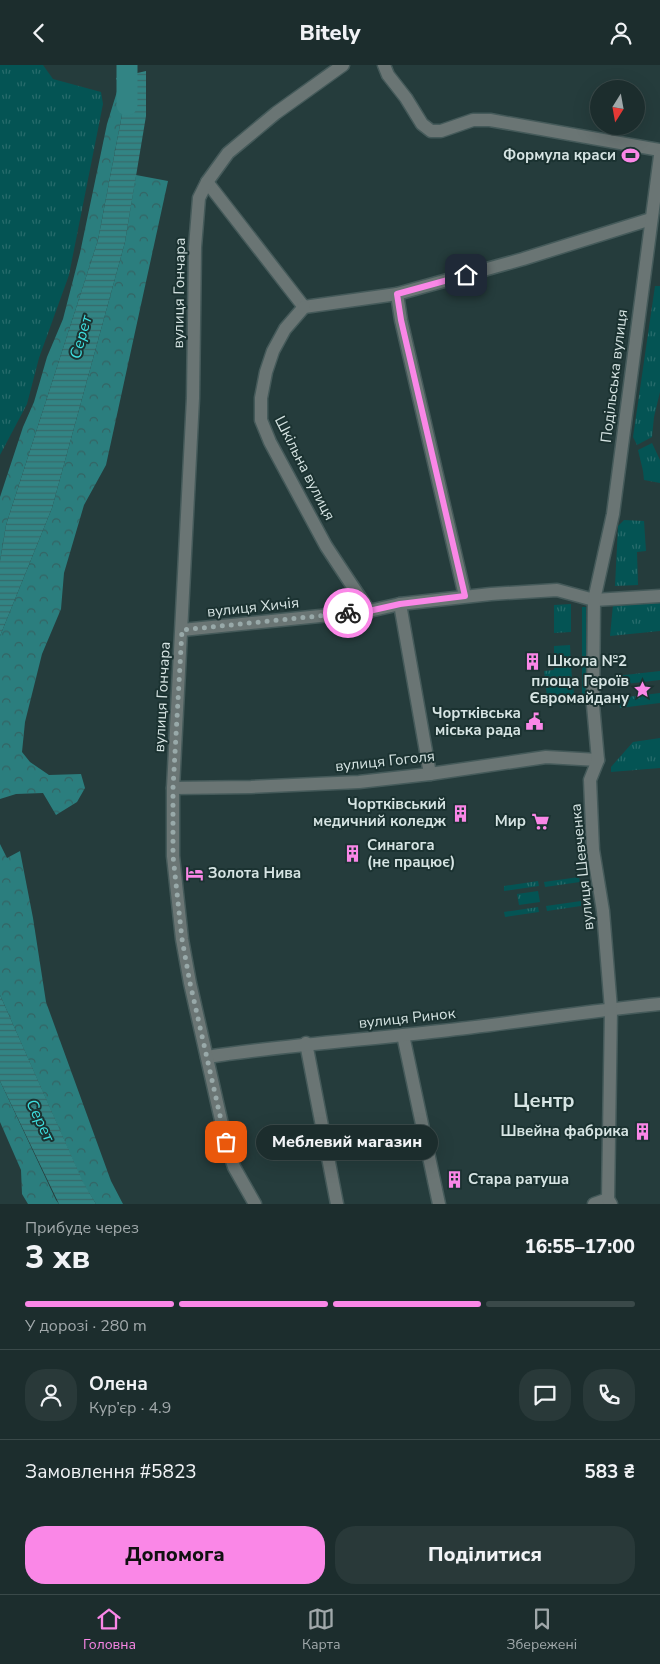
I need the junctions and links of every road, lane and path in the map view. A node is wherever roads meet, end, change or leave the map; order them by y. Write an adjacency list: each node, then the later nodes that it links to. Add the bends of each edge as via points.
1 (343, 65): 5 (street, вулиця Гончара, via 276,113 228,153)
2 (384, 65): 3 (street, via 422,124 431,131 441,131 473,120 490,120)
3 (660, 149)
4 (660, 156): 6 (street, Подільська вулиця)
5 (206, 182): 8 (street); 14 (street, вулиця Гончара, via 199,198 195,247 193,398)
6 (651, 219): 7 (street); 11 (street, Подільська вулиця, via 613,514)
7 (397, 294): 8 (street); 9 (street)
8 (304, 307): 13 (street, Шкільна вулиця, via 285,329 273,351 261,398 261,419 326,546)
9 (465, 596): 11 (street, вулиця Хичія, via 557,590); 12 (street, вулиця Хичія)
10 (660, 596): 11 (street)
11 (594, 599): 15 (street, вулиця Шевченка, via 593,705)
12 (400, 604): 13 (street, вулиця Хичія); 16 (street)
13 (369, 611): 14 (street, вулиця Хичія)
14 (182, 630): 17 (street, вулиця Гончара)
15 (598, 761): 16 (street, вулиця Гоголя, via 546,757); 19 (street, вулиця Шевченка, via 590,780 593,850)
16 (430, 774): 17 (street, вулиця Гоголя, via 351,782)
17 (173, 788): 22 (street, вулиця Гончара, via 177,900 190,983)
18 (660, 1004): 19 (street, вулиця Ринок)
19 (611, 1009): 20 (street, вулиця Ринок); 23 (street, вулиця Шевченка)
20 (403, 1035): 21 (street, вулиця Ринок); 26 (street)
21 (306, 1043): 22 (street, вулиця Ринок); 25 (street)
22 (207, 1057): 24 (street, вулиця Гончара, via 234,1167)
23 (609, 1201): 27 (street)
24 (255, 1204)
25 (337, 1204)
26 (439, 1204)
27 (594, 1204)

